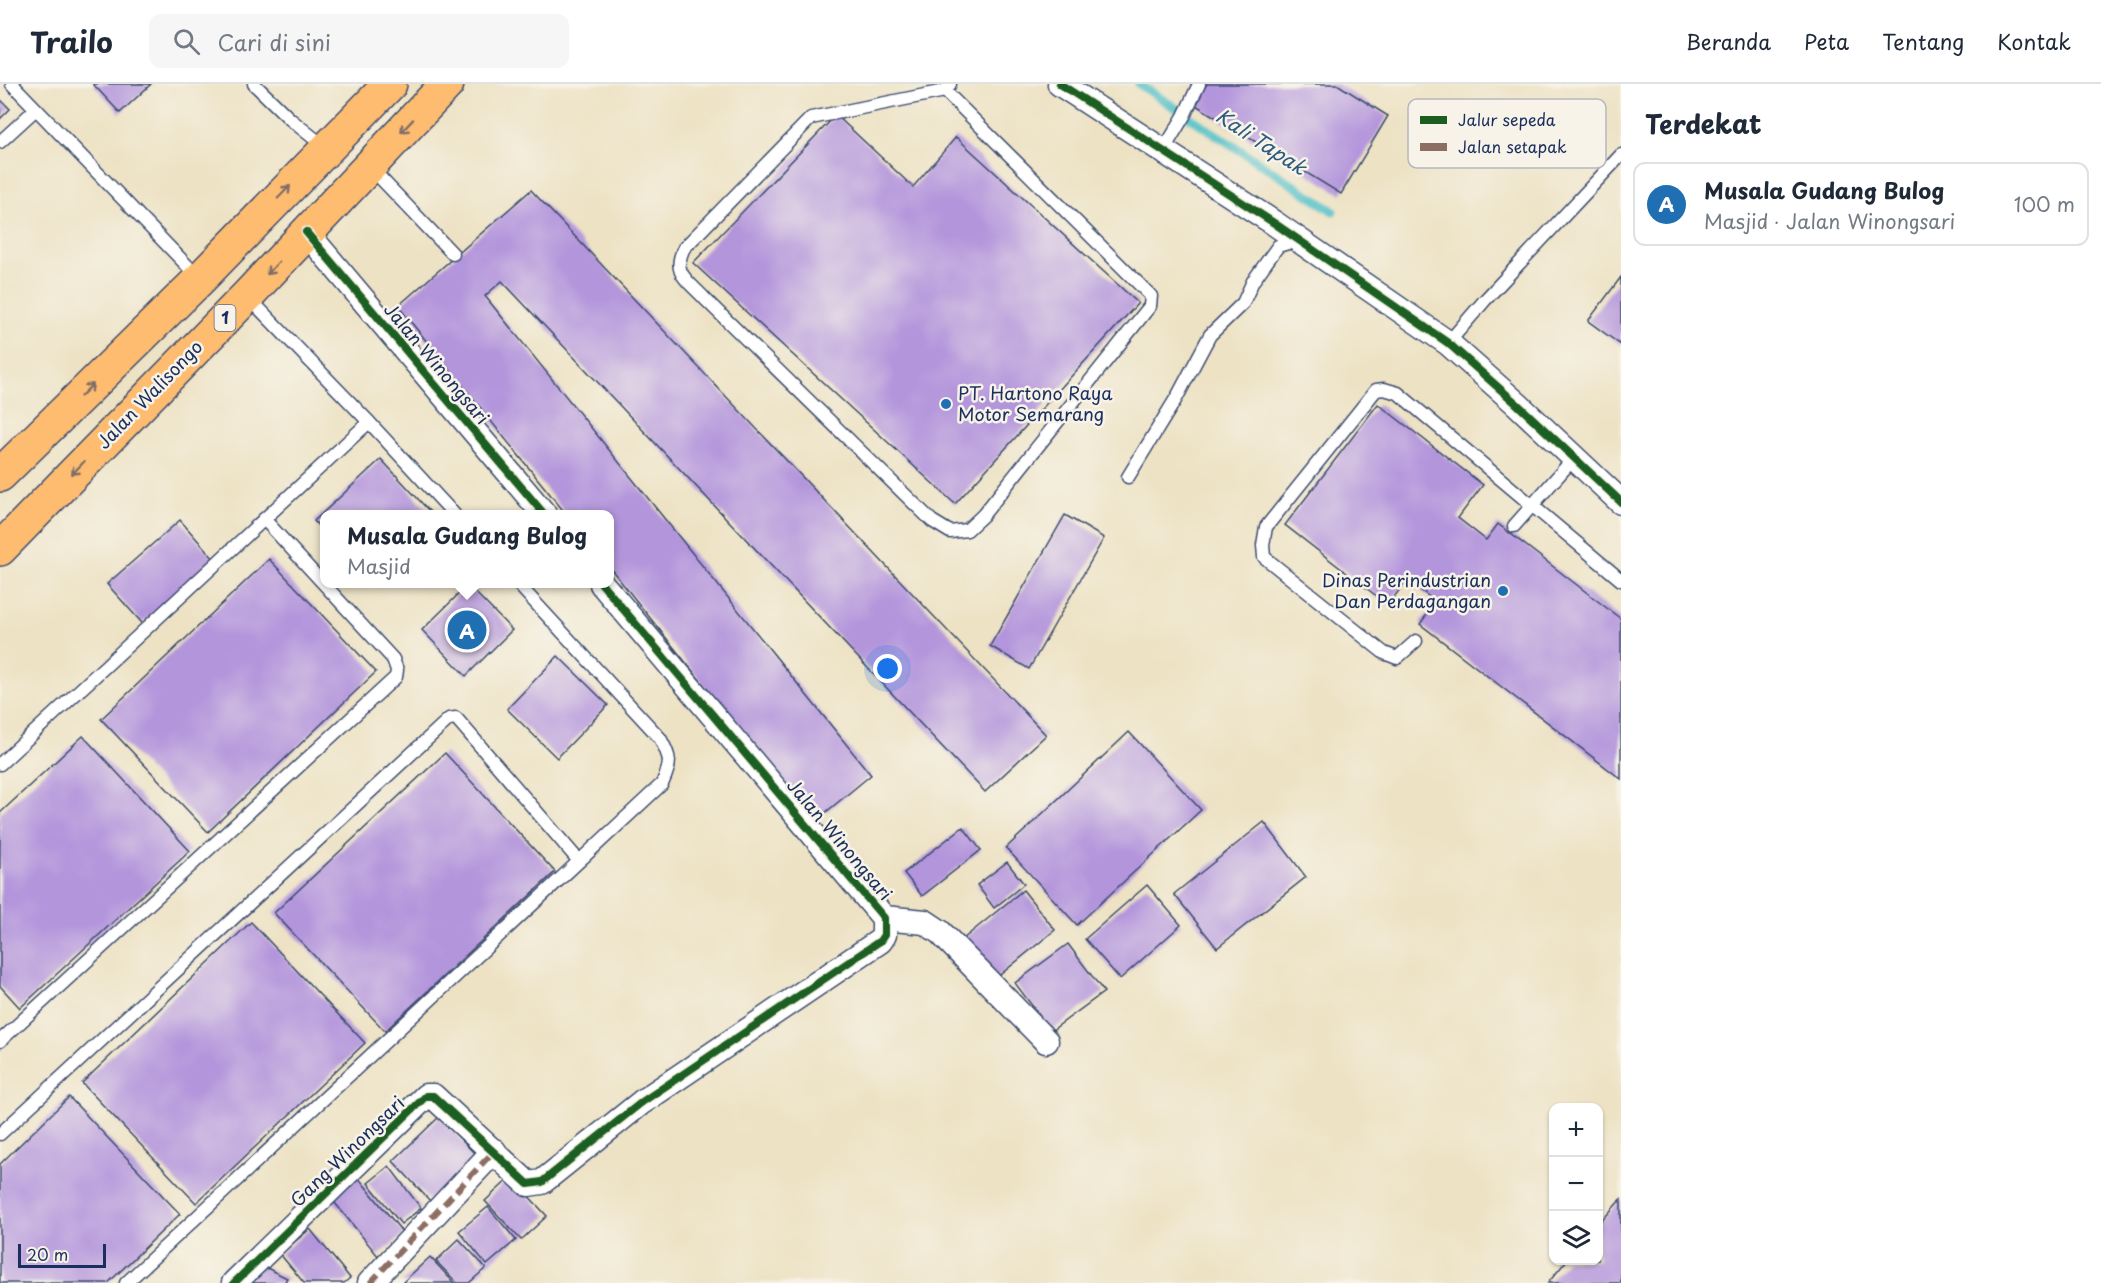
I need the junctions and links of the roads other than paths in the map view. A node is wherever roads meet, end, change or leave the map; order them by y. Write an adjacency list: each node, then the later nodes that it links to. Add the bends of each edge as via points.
1 (12, 84): 8 (lane)
2 (254, 84): 10 (lane)
3 (390, 84): 10 (highway)
4 (447, 84): 13 (highway, Jalan Walisongo / 1, one-way to 13)
5 (1060, 84): 11 (street)
6 (948, 87): 6 (lane, via 1151,296 1150,306 983,515 967,530 950,532 924,513 705,299 680,272 678,261 684,248 811,118)
7 (1198, 87): 11 (lane)
8 (36, 109): 9 (lane); 17 (lane)
9 (0, 142)
10 (327, 148): 17 (highway, one-way to 10)
11 (1163, 152): 15 (street)
12 (1621, 155): 19 (lane)
13 (369, 166): 14 (highway, Jalan Walisongo / 1); 16 (lane)
14 (306, 232): 18 (highway, Jalan Walisongo / 1, one-way to 18); 27 (street, Jalan Winongsari)
15 (1298, 240): 19 (street); 23 (lane, via 1278,246 1243,303 1210,335)
16 (453, 254)
17 (200, 279): 22 (highway, one-way to 17)
18 (247, 296): 20 (lane); 30 (highway, Jalan Walisongo / 1, one-way to 30)
19 (1448, 343): 21 (street)
20 (369, 422): 26 (lane); 28 (lane)
21 (1574, 458): 24 (street); 25 (lane)
22 (0, 475)
23 (1128, 477)
24 (1621, 502)
25 (1531, 506): 29 (lane); 32 (lane); 36 (lane, via 1398,393 1376,390 1266,527 1264,557 1383,653 1397,658)
26 (450, 510)
27 (541, 510)
28 (264, 519): 31 (lane); 37 (lane)
29 (1514, 526)
30 (0, 549)
31 (320, 580)
32 (1621, 580)
33 (328, 588): 40 (lane, via 393,659 396,677)
34 (522, 588): 38 (lane, via 660,738 670,756 662,784)
35 (605, 588): 39 (street, Jalan Winongsari)
36 (1416, 641)
37 (0, 764)
38 (579, 861): 42 (lane, via 456,718 449,719); 45 (lane)
39 (884, 918): 41 (street, via 925,922 940,932); 44 (street, Jalan Winongsari, via 880,941 642,1102)
40 (0, 1041)
41 (1046, 1041)
42 (0, 1134)
43 (494, 1151): 44 (street, Gang Winongsari, via 528,1184); 46 (street, Gang Winongsari, via 433,1096 426,1096); 47 (street)
44 (542, 1182)
45 (126, 1283)
46 (234, 1283)
47 (370, 1283)

